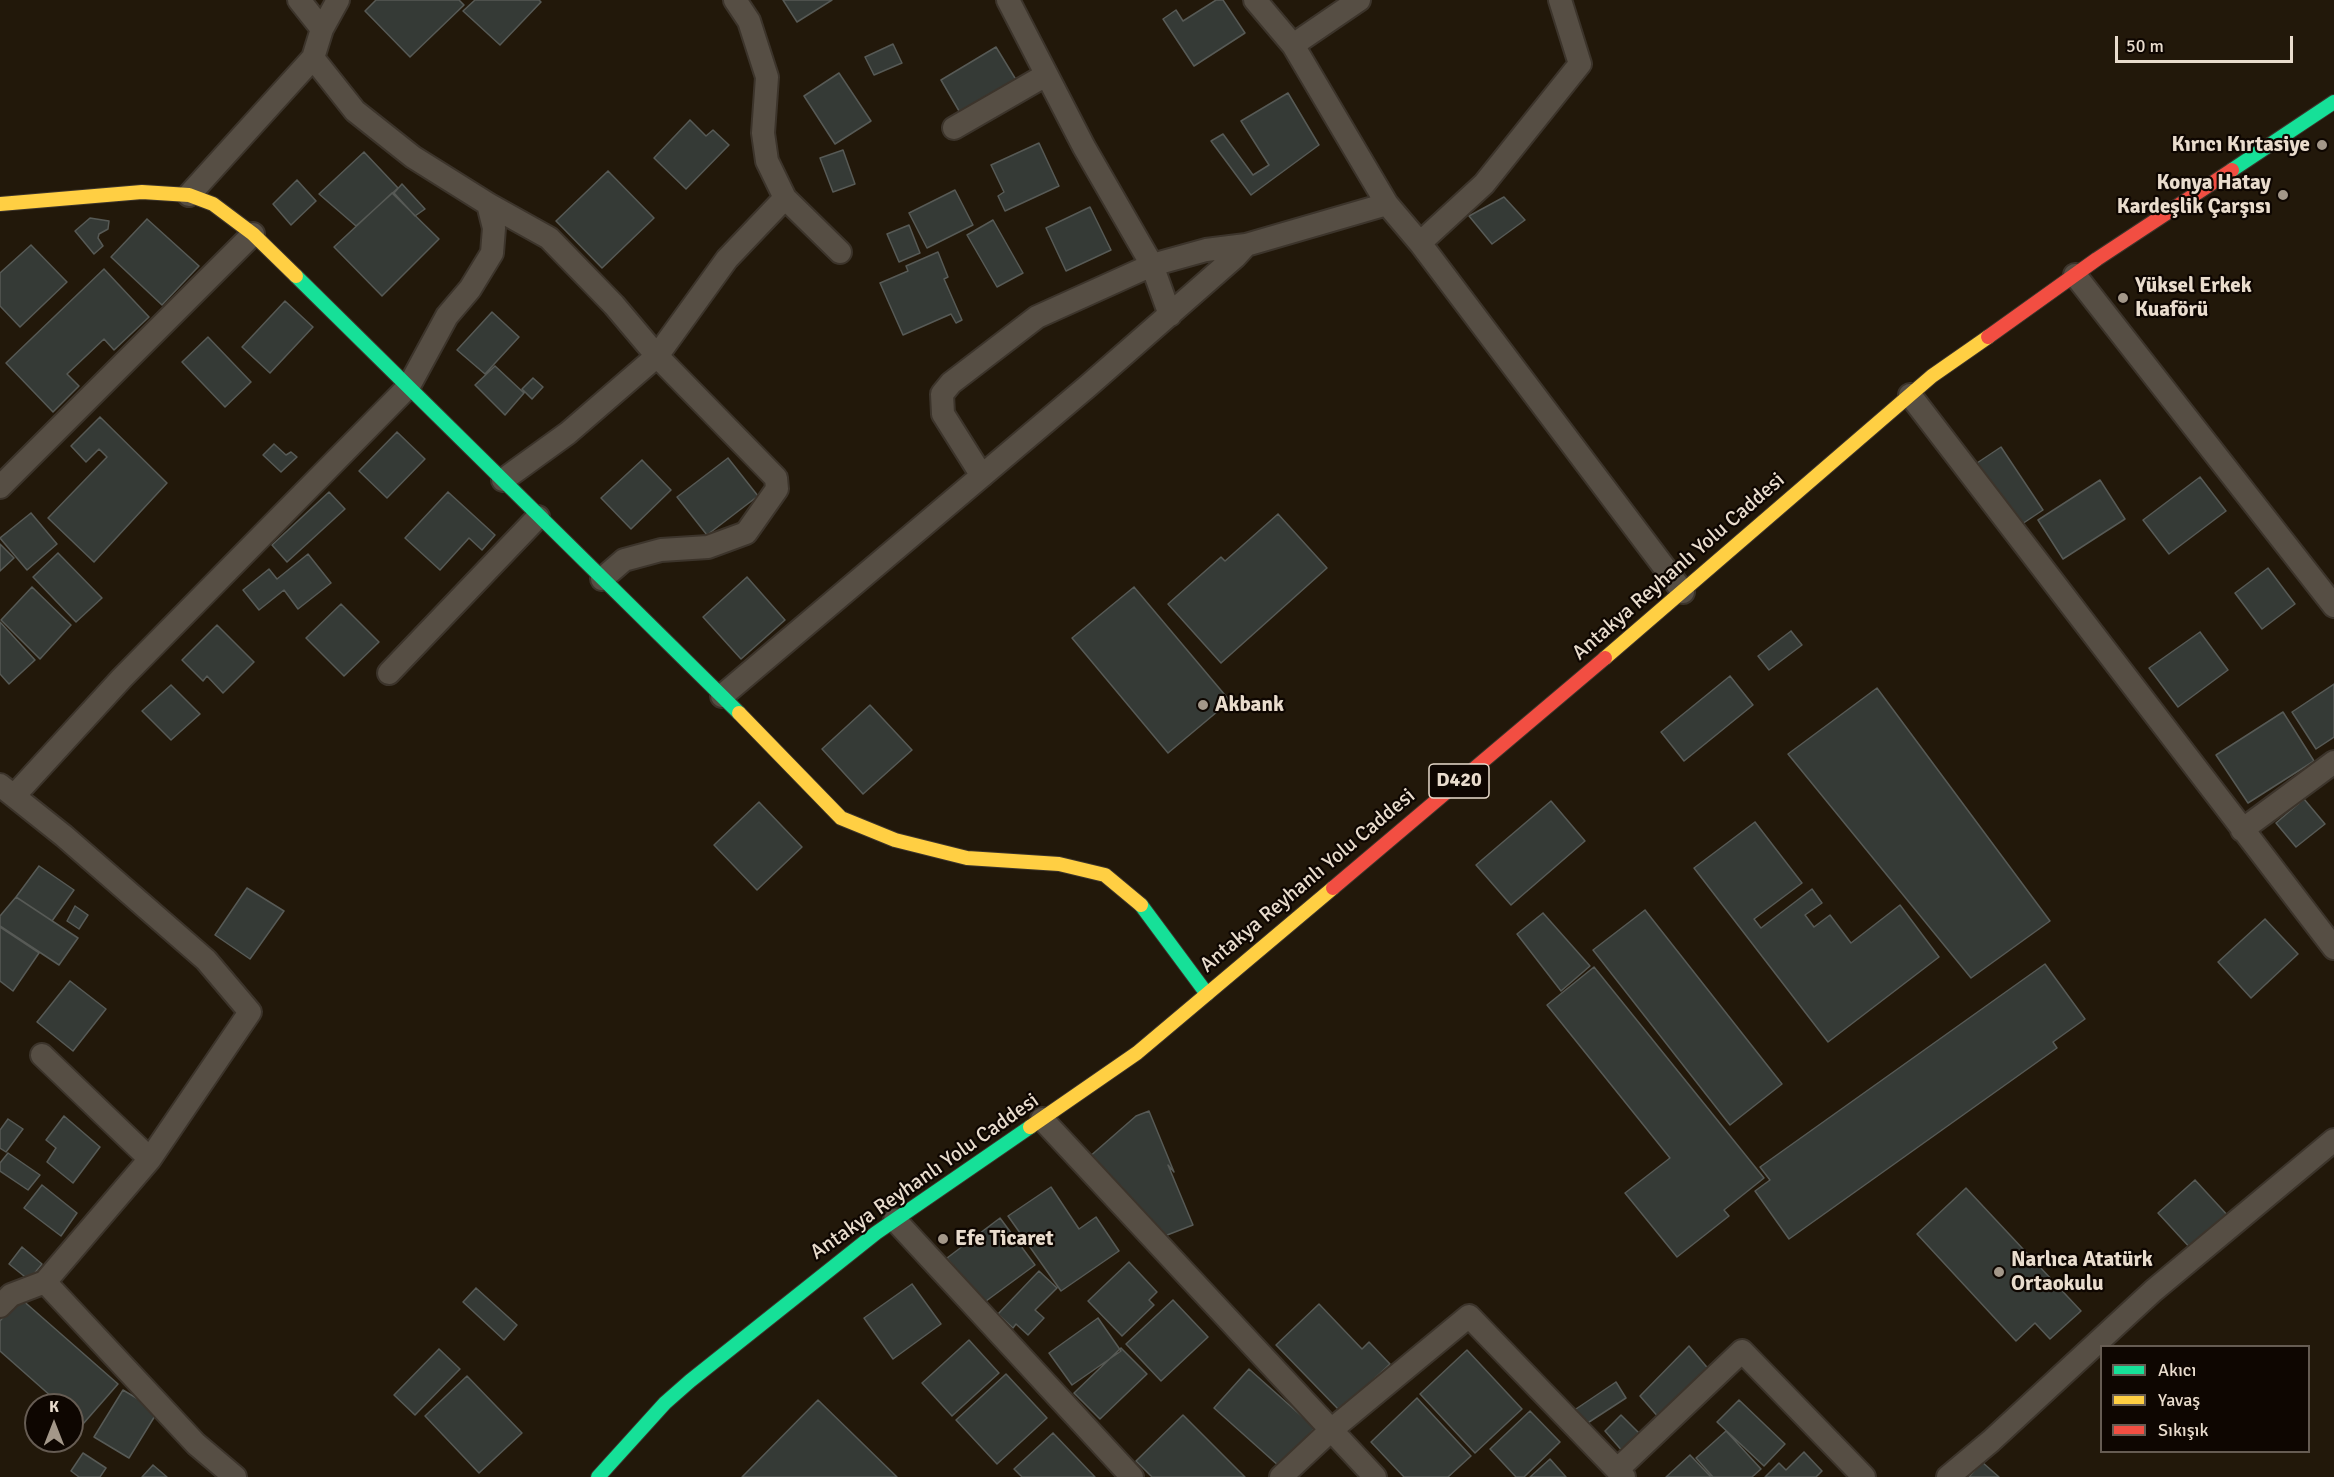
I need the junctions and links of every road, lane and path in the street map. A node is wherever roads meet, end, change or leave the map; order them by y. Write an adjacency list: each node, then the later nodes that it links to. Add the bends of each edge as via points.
1 (299, 0): 8 (street)
2 (338, 0): 8 (street)
3 (735, 0): 15 (street, via 748,21 767,77 763,133 766,160)
4 (1008, 0): 11 (street)
5 (1255, 0): 9 (street)
6 (1359, 0): 9 (street)
7 (1560, 0): 20 (street, via 1580,64 1484,184)
8 (322, 29): 10 (street)
9 (1293, 45): 18 (street)
10 (313, 58): 14 (street); 17 (street, via 355,111 413,157)
11 (1046, 75): 13 (street); 23 (street)
12 (2334, 102): 24 (main road, Antakya Reyhanlı Yolu Caddesi / D420)
13 (954, 128)
14 (189, 195): 16 (main road, via 142,192); 19 (main road, via 213,204)
15 (785, 198): 22 (street); 26 (street, via 727,259)
16 (0, 204)
17 (488, 204): 26 (street, via 549,238); 27 (street, via 494,228 492,253 470,289 447,316)
18 (1387, 204): 20 (street); 21 (street)
19 (253, 234): 27 (main road); 31 (street)
20 (1420, 243): 34 (street)
21 (1246, 245): 23 (street, via 1206,250); 25 (street)
22 (840, 252)
23 (1152, 266): 25 (street); 29 (street, via 1037,317 942,394 943,414)
24 (2075, 275): 28 (main road, Antakya Reyhanlı Yolu Caddesi / D420, via 1932,375); 35 (street)
25 (1170, 315): 29 (street)
26 (657, 356): 30 (street, via 568,433); 33 (street, via 776,478 777,489 746,533 708,547 661,550 624,560)
27 (409, 386): 30 (main road); 39 (street)
28 (1910, 395): 34 (main road, Antakya Reyhanlı Yolu Caddesi / D420); 40 (street)
29 (982, 476): 37 (street)
30 (503, 480): 32 (main road)
31 (0, 487)
32 (538, 517): 33 (main road); 36 (street)
33 (602, 579): 37 (main road)
34 (1683, 592): 42 (main road, Antakya Reyhanlı Yolu Caddesi / D420)
35 (2334, 606)
36 (389, 673)
37 (722, 696): 42 (main road, via 841,818 895,840 967,858 1059,864 1105,875 1142,906)
38 (2334, 762): 40 (street)
39 (7, 790): 46 (street, via 206,960 250,1012)
40 (2242, 830): 41 (street)
41 (2334, 948)
42 (1207, 994): 44 (main road, Antakya Reyhanlı Yolu Caddesi / D420, via 1137,1053)
43 (42, 1055): 46 (street)
44 (1042, 1119): 47 (main road, Antakya Reyhanlı Yolu Caddesi / D420); 50 (street)
45 (2334, 1140): 58 (street, via 2153,1291)
46 (150, 1159): 48 (street)
47 (895, 1220): 53 (main road, Antakya Reyhanlı Yolu Caddesi / D420, via 690,1381); 54 (street)
48 (45, 1282): 49 (street, via 11,1295); 52 (street, via 188,1436)
49 (0, 1306)
50 (1330, 1431): 51 (street, via 1469,1316); 55 (street); 56 (street)
51 (1620, 1473): 57 (street, via 1742,1352)
52 (235, 1477)
53 (598, 1477)
54 (1132, 1477)
55 (1281, 1477)
56 (1375, 1477)
57 (1864, 1477)
58 (1948, 1477)

